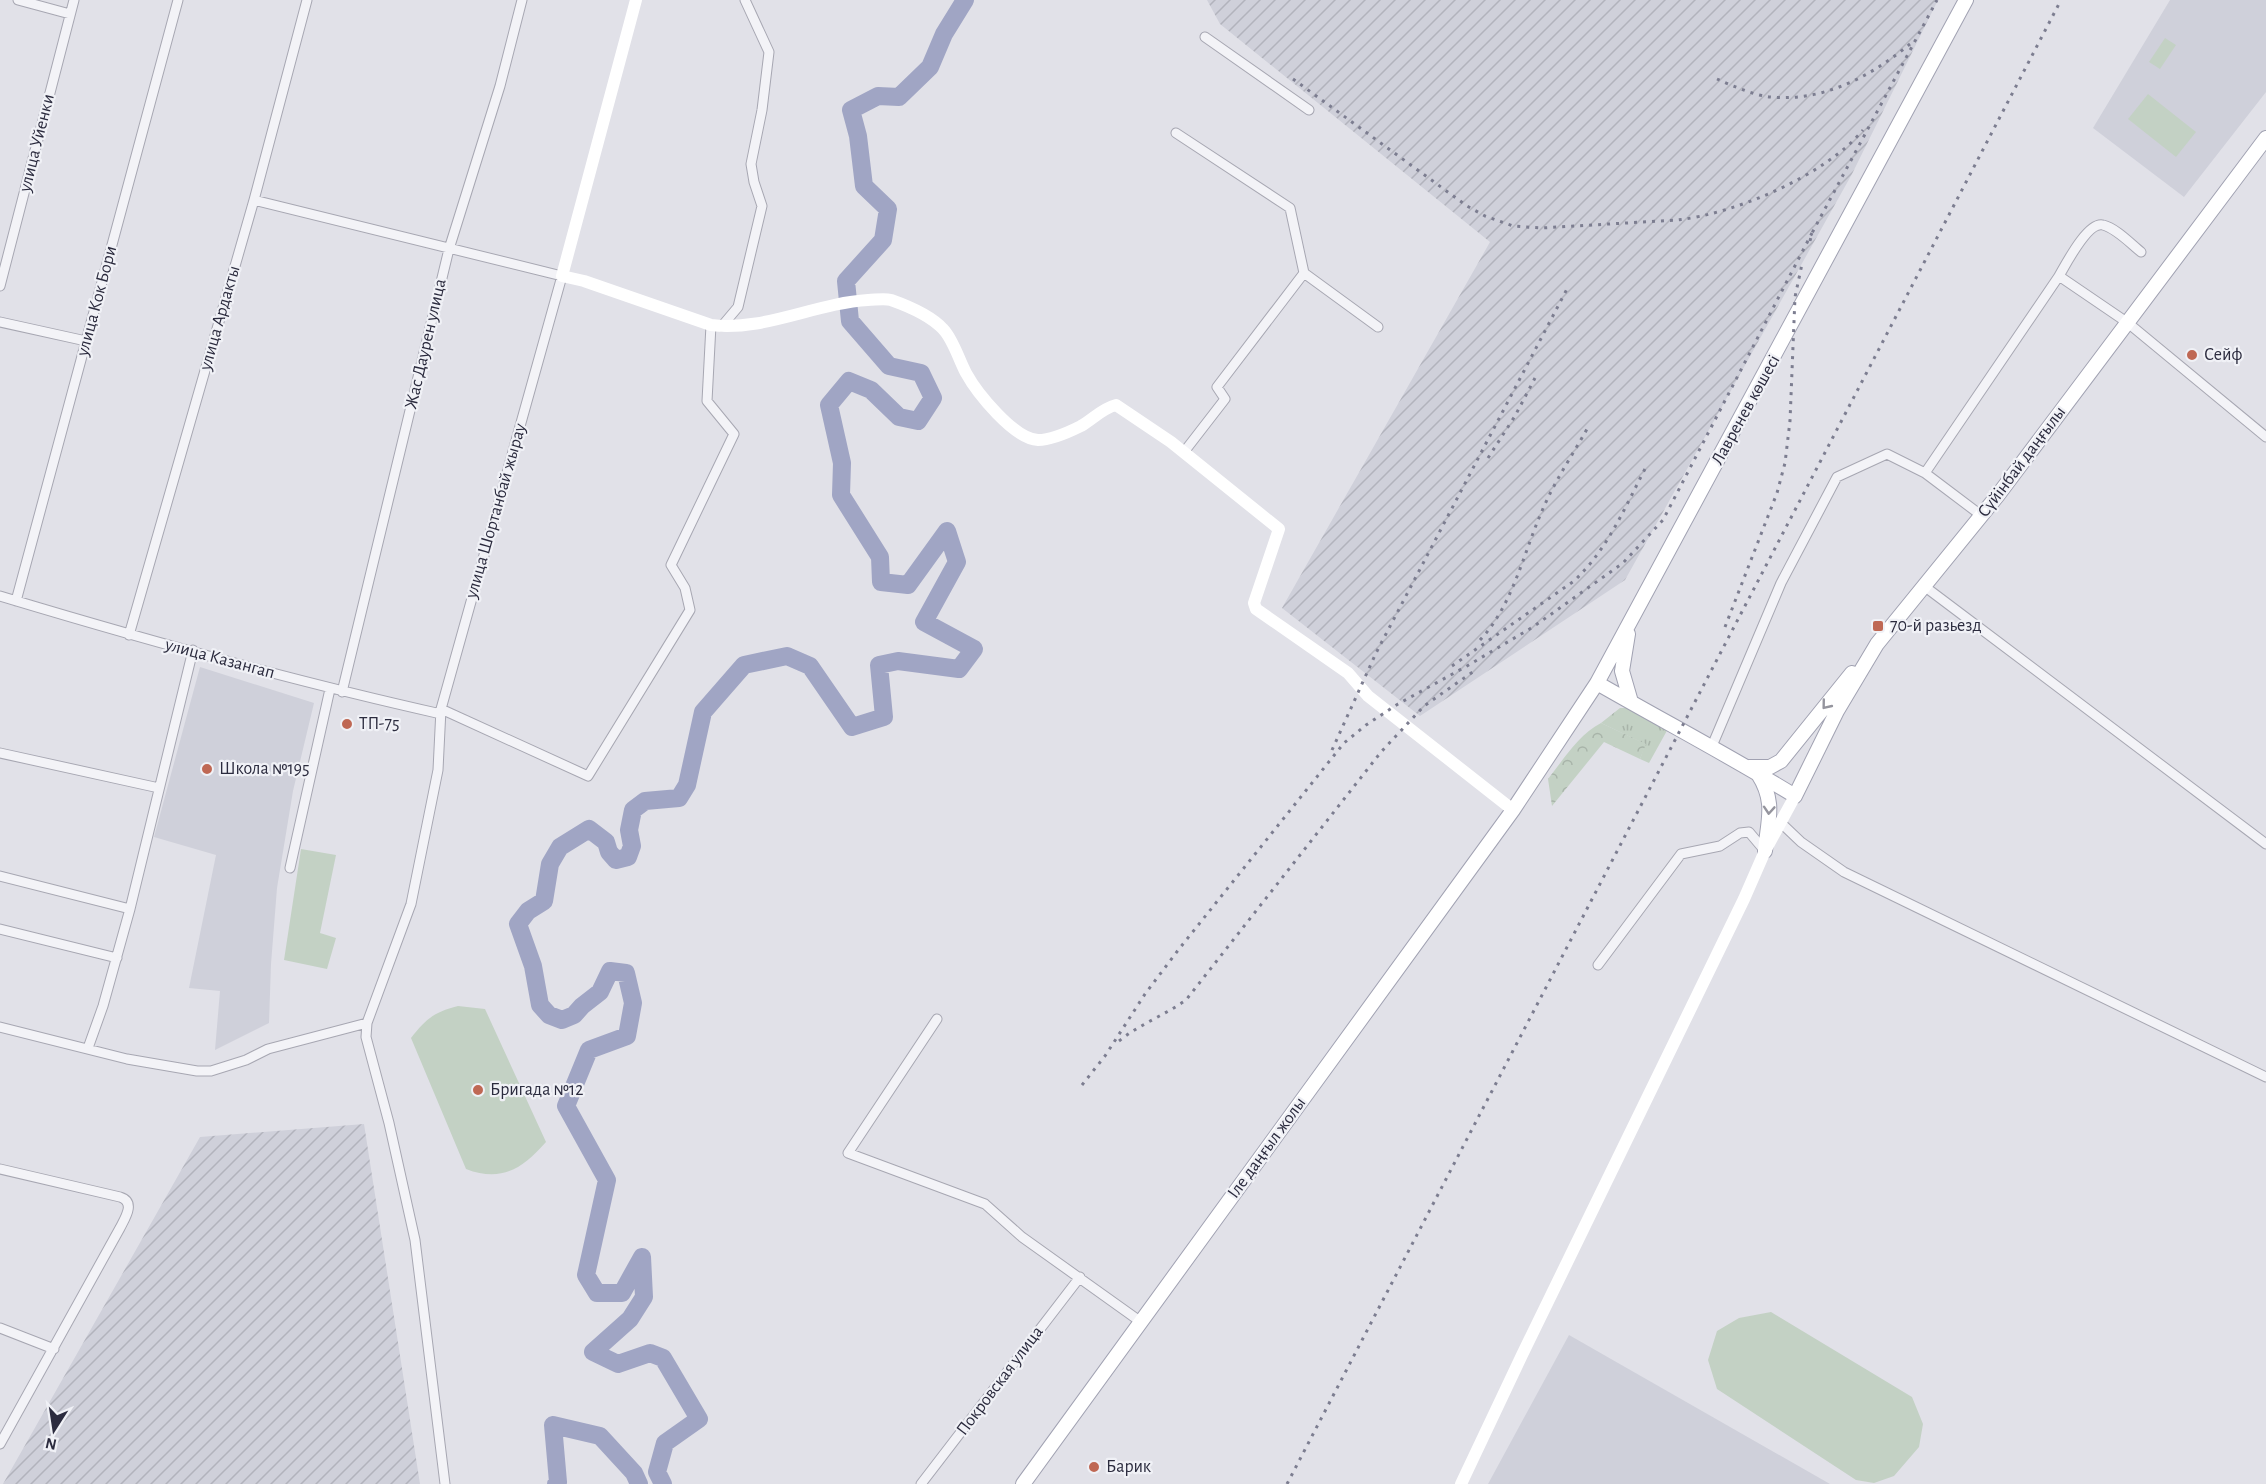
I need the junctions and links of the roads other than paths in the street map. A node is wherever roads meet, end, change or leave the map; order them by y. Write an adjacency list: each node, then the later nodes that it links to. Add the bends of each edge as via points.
1 (18, 0): 9 (street)
2 (74, 0): 9 (street, улица Уйенки)
3 (178, 0): 25 (street, улица Кок Бори)
4 (308, 0): 14 (street, улица Ардакты)
5 (522, 0): 15 (street, Жас Даурен улица, via 500,86)
6 (636, 0): 18 (street, улица Шортанбай жырау)
7 (745, 0): 23 (street, via 769,52 751,164 762,206 738,307)
8 (1966, 0): 33 (main road, Лавренев көшесі)
9 (70, 14): 20 (street, улица Уйенки)
10 (1205, 37): 11 (street)
11 (1309, 110)
12 (1176, 133): 17 (street, via 1290,208)
13 (2266, 138): 22 (main road, Сүйінбай даңғылы)
14 (254, 200): 15 (street); 34 (street, улица Ардакты)
15 (449, 249): 18 (street); 39 (street, Жас Даурен улица)
16 (2141, 252): 19 (street, via 2100,224 2084,236)
17 (1304, 273): 24 (street); 27 (street, via 1216,387 1225,399)
18 (562, 276): 23 (street); 41 (street, улица Шортанбай жырау)
19 (2059, 276): 22 (street); 28 (street)
20 (0, 286)
21 (0, 322): 25 (street)
22 (2128, 323): 26 (street); 29 (main road, Сүйінбай даңғылы)
23 (716, 325): 27 (street, via 741,326 858,300 889,299 923,314 944,329 968,376 1023,437 1038,440 1057,436 1116,405); 41 (street, улица Казангап, via 707,401 734,434 671,565 685,588 690,610 588,776)
24 (1378, 327)
25 (86, 341): 32 (street, улица Кок Бори)
26 (2266, 437)
27 (1184, 452): 47 (street, via 1279,529 1254,603 1256,609 1348,673 1368,696)
28 (1925, 473): 29 (street); 42 (street, via 1887,454 1837,477 1781,583)
29 (1982, 516): 30 (main road, Сүйінбай даңғылы)
30 (1924, 586): 35 (main road, Сүйінбай даңғылы); 49 (street)
31 (0, 596): 32 (street, улица Казангап)
32 (16, 601): 34 (street, улица Казангап)
33 (1632, 616): 37 (main road, Лавренев көшесі); 40 (main road, via 1622,671)
34 (129, 635): 36 (street, улица Казангап)
35 (1877, 644): 44 (main road, one-way to 44, via 1781,761); 46 (main road, Сүйінбай даңғылы, via 1837,711)
36 (193, 650): 38 (street, улица Казангап); 45 (street)
37 (1597, 683): 40 (main road); 47 (main road, Лавренев көшесі)
38 (330, 689): 39 (street, улица Казангап); 51 (street)
39 (342, 692): 41 (street, улица Казангап)
40 (1631, 702): 42 (main road)
41 (441, 712): 58 (street, улица Шортанбай жырау, via 438,770 411,904)
42 (1712, 746): 44 (main road)
43 (0, 753): 45 (street)
44 (1753, 769): 46 (main road); 50 (main road, one-way to 50, via 1768,789)
45 (159, 788): 53 (street)
46 (1795, 796): 48 (street)
47 (1512, 811): 64 (main road, Іле даңғыл жолы)
48 (1780, 822): 50 (street); 61 (street, via 1844,872)
49 (2266, 844)
50 (1765, 851): 56 (street, via 1749,832 1740,833 1720,846 1681,854); 71 (street)
51 (290, 868)
52 (0, 876): 53 (street)
53 (130, 909): 55 (street)
54 (0, 929): 55 (street)
55 (117, 958): 60 (street)
56 (1598, 966)
57 (937, 1019): 63 (street, via 848,1153 985,1204 1022,1237)
58 (367, 1023): 60 (street, via 268,1049 211,1071 182,1070); 68 (street, via 366,1036 415,1240)
59 (0, 1027): 60 (street)
60 (88, 1048)
61 (2266, 1077)
62 (0, 1169): 66 (street, via 120,1197 128,1203 128,1213)
63 (1080, 1277): 64 (street); 69 (street, Покровская улица)
64 (1141, 1322): 70 (main road, Іле даңғыл жолы)
65 (0, 1328): 66 (street)
66 (54, 1349): 67 (street)
67 (0, 1444)
68 (446, 1484)
69 (921, 1484)
70 (1023, 1484)
71 (1461, 1484)

